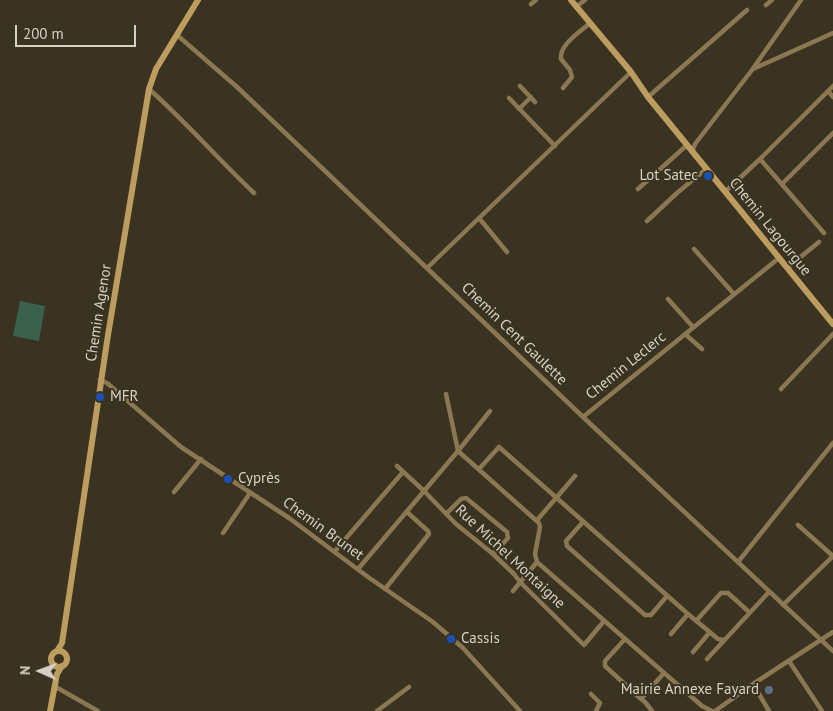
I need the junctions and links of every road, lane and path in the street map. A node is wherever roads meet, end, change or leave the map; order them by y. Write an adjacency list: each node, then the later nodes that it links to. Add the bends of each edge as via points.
1 (198, 0): 13 (main road, Chemin Agenor)
2 (536, 0): 7 (street)
3 (571, 0): 9 (main road, Chemin Lagourgue)
4 (585, 0): 9 (street)
5 (772, 0): 8 (street)
6 (799, 1): 14 (street)
7 (531, 4)
8 (766, 5)
9 (576, 7): 11 (main road, Chemin Lagourgue)
10 (747, 10): 21 (street)
11 (590, 24): 15 (main road, Chemin Lagourgue); 18 (street, via 561,52 560,59 570,70 572,78)
12 (833, 33): 14 (street)
13 (177, 35): 19 (main road, Chemin Agenor, via 156,69); 44 (street, Chemin Cent Gaulette, via 237,87)
14 (752, 70): 30 (street)
15 (631, 72): 21 (main road, Chemin Lagourgue); 29 (street)
16 (520, 86): 24 (street)
17 (833, 86): 20 (street)
18 (563, 88)
19 (149, 89): 36 (street); 53 (main road, Chemin Agenor)
20 (828, 91): 22 (street); 31 (street)
21 (648, 97): 28 (main road, Chemin Lagourgue)
22 (833, 97)
23 (509, 98): 26 (street)
24 (531, 98): 25 (street); 26 (street)
25 (535, 102)
26 (519, 109): 29 (street)
27 (833, 133): 33 (street)
28 (687, 145): 30 (main road, Chemin Lagourgue); 34 (street)
29 (554, 146): 37 (street)
30 (692, 152): 32 (main road, Chemin Lagourgue)
31 (760, 159): 33 (street); 35 (street)
32 (706, 169): 35 (main road, Chemin Lagourgue); 38 (street)
33 (782, 184): 39 (street)
34 (638, 189)
35 (725, 192): 43 (main road, Chemin Lagourgue)
36 (254, 193)
37 (479, 218): 42 (street); 44 (street)
38 (647, 221)
39 (824, 233)
40 (819, 242): 45 (street)
41 (694, 249): 46 (street)
42 (507, 252)
43 (779, 258): 45 (main road, Chemin Lagourgue); 46 (street, Chemin Leclerc)
44 (427, 268): 57 (street, Chemin Cent Gaulette)
45 (786, 268): 48 (main road, Chemin Lagourgue)
46 (734, 294): 49 (street, Chemin Leclerc)
47 (668, 300): 49 (street)
48 (833, 324)
49 (693, 327): 50 (street, Chemin Leclerc)
50 (685, 334): 52 (street, Chemin Leclerc); 57 (street, Chemin Leclerc)
51 (833, 334): 54 (street)
52 (702, 350)
53 (100, 380): 60 (street, Chemin Brunet, via 166,435); 98 (main road, Chemin Agenor)
54 (781, 389)
55 (446, 394): 59 (street)
56 (490, 411): 59 (street)
57 (583, 417): 79 (street, Chemin Cent Gaulette)
58 (833, 443): 79 (street)
59 (458, 451): 62 (street); 65 (street)
60 (201, 458): 66 (street); 67 (street, Chemin Brunet)
61 (396, 466): 63 (street, Rue Michel Montaigne)
62 (479, 469): 68 (street, via 499,447); 71 (street)
63 (403, 472): 65 (street, Rue Michel Montaigne); 75 (street)
64 (574, 476): 68 (street)
65 (424, 491): 69 (street); 70 (street, Rue Michel Montaigne)
66 (174, 492)
67 (250, 493): 74 (street); 75 (street, Chemin Brunet)
68 (556, 497): 71 (street); 72 (street)
69 (406, 512): 80 (street); 82 (street, via 430,534)
70 (446, 514): 76 (street, Rue Michel Montaigne); 76 (street, via 466,498 507,532 508,538)
71 (538, 519): 78 (street)
72 (583, 522): 85 (street); 85 (street, via 566,541 566,546 645,615 651,615)
73 (798, 525): 77 (street)
74 (223, 532)
75 (335, 551): 80 (street, Chemin Brunet)
76 (493, 554): 81 (street, Rue Michel Montaigne)
77 (833, 556): 86 (street)
78 (537, 562): 81 (street); 89 (street)
79 (738, 562): 84 (street, Chemin Cent Gaulette)
80 (358, 569): 82 (street, Chemin Brunet)
81 (520, 582): 83 (street); 89 (street, Rue Michel Montaigne, via 584,645)
82 (385, 589): 111 (street, Chemin Brunet, via 433,622 463,648)
83 (513, 591)
84 (769, 592): 86 (street, Chemin Cent Gaulette); 87 (street)
85 (667, 596): 88 (street)
86 (783, 605): 96 (street, Chemin Cent Gaulette)
87 (749, 612): 90 (street, via 728,593 721,593); 95 (street)
88 (688, 614): 90 (street); 93 (street)
89 (604, 621): 94 (street)
90 (696, 621): 91 (street)
91 (710, 632): 95 (street, via 718,640); 99 (street)
92 (833, 632): 96 (street)
93 (671, 634)
94 (625, 639): 104 (street); 110 (street, via 605,661 605,666)
95 (724, 640): 100 (street)
96 (821, 640): 97 (street, Chemin Cent Gaulette); 101 (street)
97 (833, 651)
98 (60, 652): 102 (main road, Chemin Agenor, via 51,657); 103 (main road, Chemin Agenor, via 66,661)
99 (693, 652)
100 (707, 659)
101 (789, 661): 106 (street); 121 (street)
102 (54, 665): 103 (main road); 105 (main road, Chemin Agenor)
103 (62, 666): 105 (main road, Chemin Agenor)
104 (664, 673): 110 (street); 119 (street, via 702,706)
105 (56, 674): 107 (main road, Chemin Agenor)
106 (753, 684): 119 (street); 120 (street)
107 (54, 686): 112 (main road, Chemin Agenor); 113 (street)
108 (408, 687): 114 (street)
109 (591, 694): 117 (street, via 600,703)
110 (640, 699): 118 (street)
111 (516, 706): 115 (street); 116 (street, Chemin Brunet)
112 (51, 710)
113 (98, 711)
114 (378, 711)
115 (510, 711)
116 (520, 711)
117 (596, 711)
118 (652, 711)
119 (713, 711)
120 (769, 711)
121 (822, 711)

